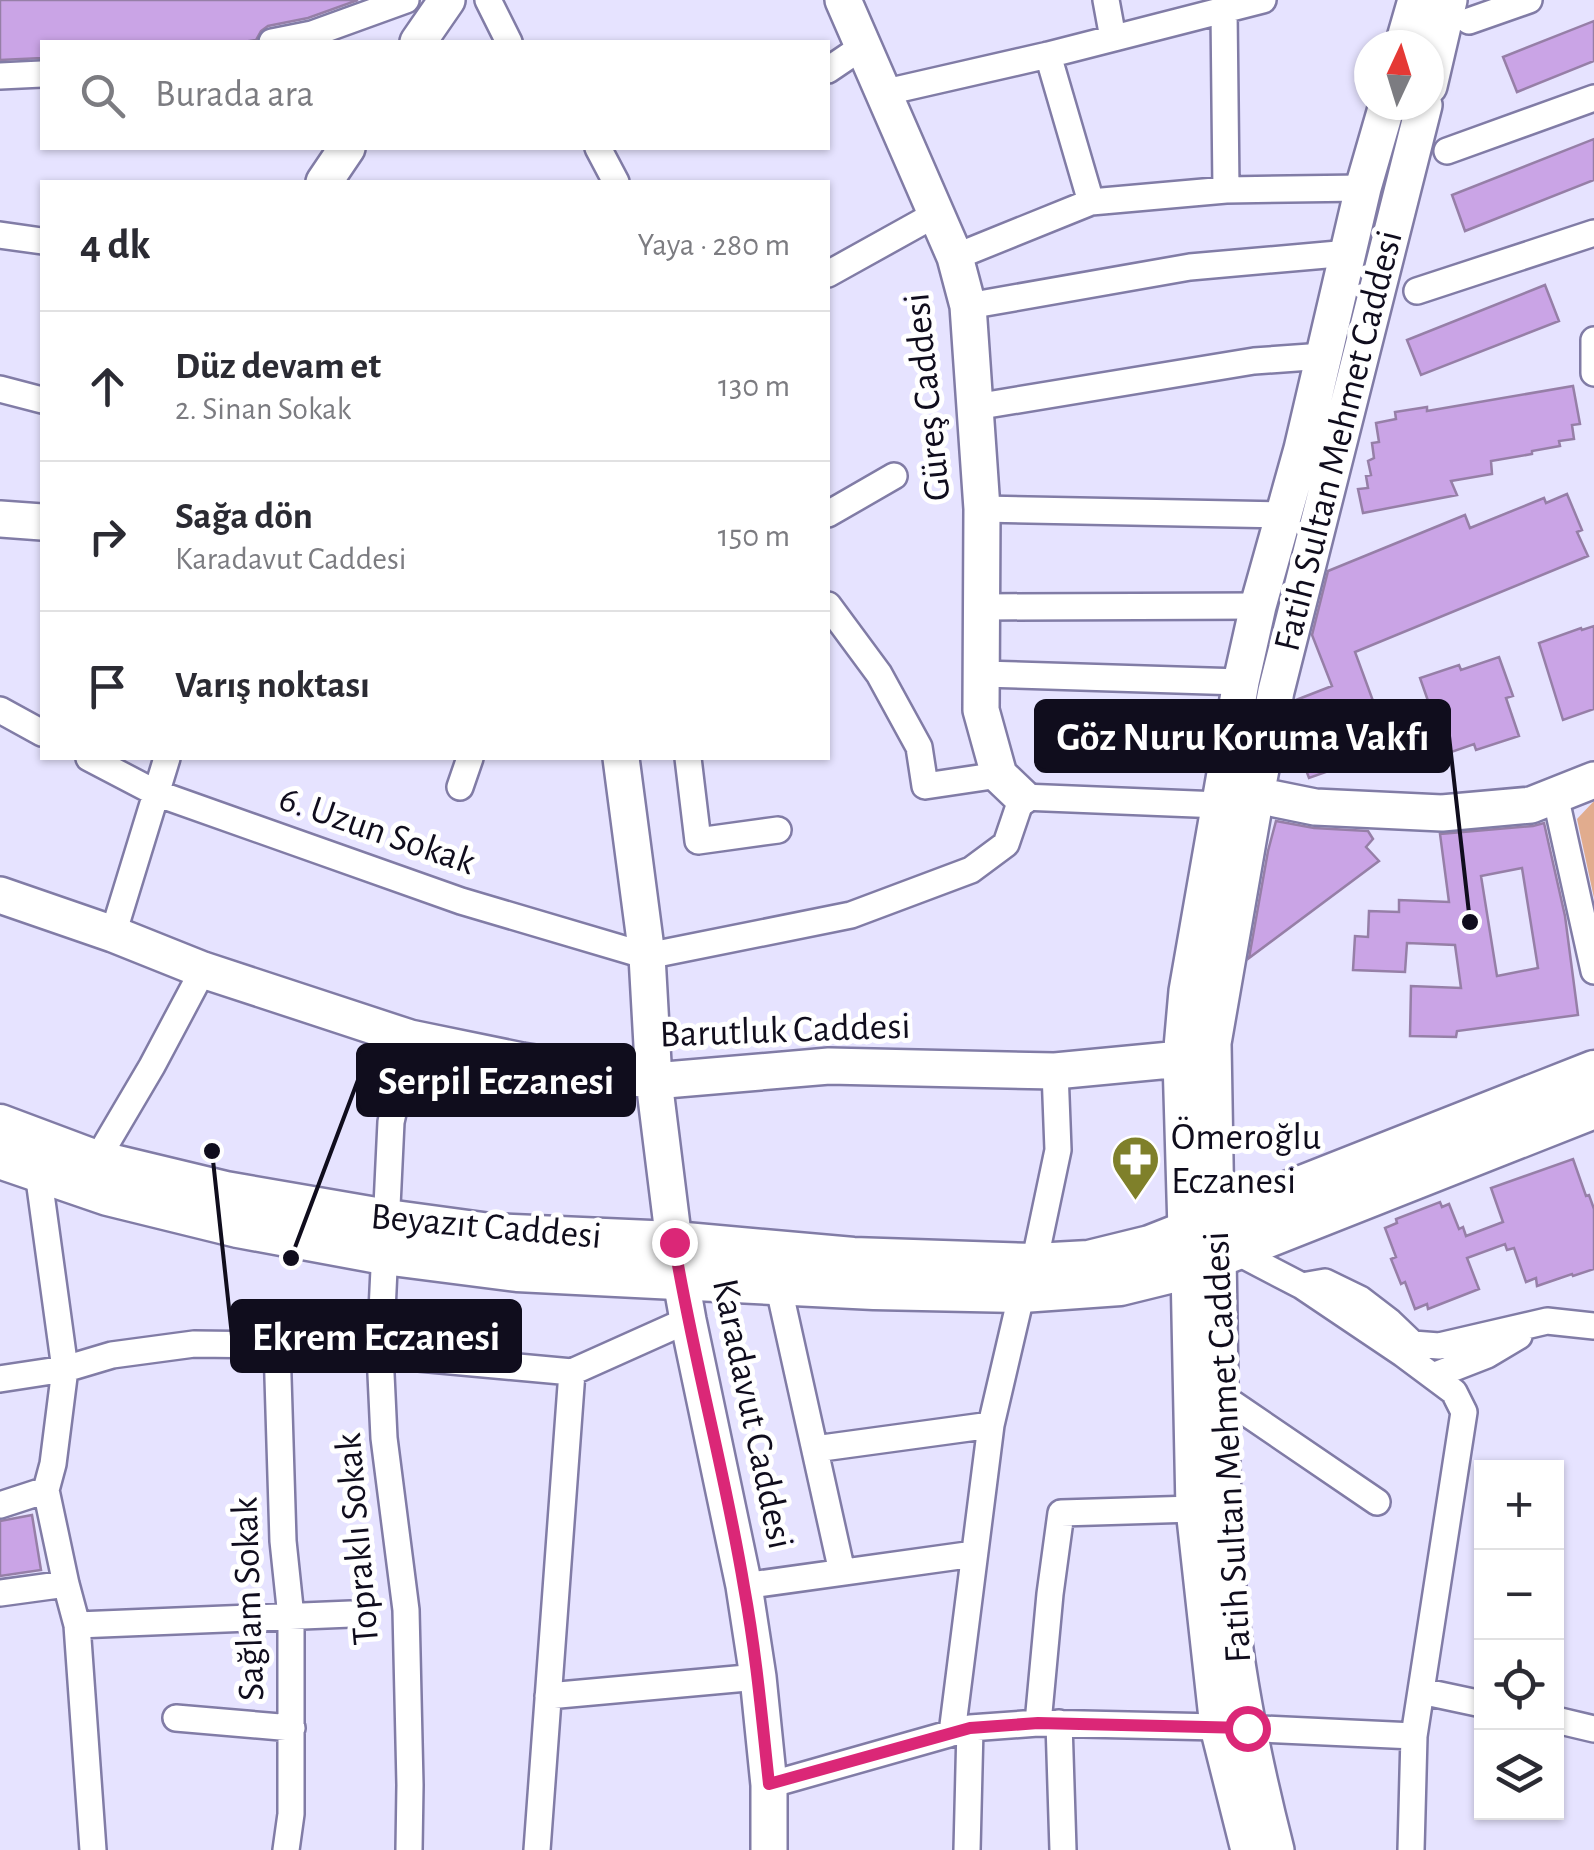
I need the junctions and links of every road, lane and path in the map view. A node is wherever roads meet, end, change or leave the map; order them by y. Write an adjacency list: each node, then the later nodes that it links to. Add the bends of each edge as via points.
1 (406, 0): 13 (street)
2 (447, 0): 14 (main road)
3 (488, 0): 15 (street)
4 (842, 0): 16 (main road, Güreş Caddesi)
5 (1106, 0): 12 (street)
6 (1262, 0): 9 (street)
7 (1529, 0): 8 (street)
8 (1432, 5): 10 (main road); 11 (main road)
9 (1224, 10): 12 (street); 31 (street)
10 (1414, 30)
11 (1431, 30)
12 (1113, 38): 17 (street)
13 (282, 40)
14 (419, 40)
15 (508, 40)
16 (862, 47): 18 (street); 21 (main road, Güreş Caddesi)
17 (1048, 55): 21 (street); 32 (street)
18 (830, 69)
19 (40, 74): 20 (street)
20 (0, 76)
21 (882, 93): 33 (main road, Güreş Caddesi)
22 (1594, 98): 27 (street)
23 (1382, 120): 30 (main road, Fatih Sultan Mehmet Caddesi)
24 (1420, 120): 71 (main road, Fatih Sultan Mehmet Caddesi, via 1276,691)
25 (347, 150): 28 (main road)
26 (599, 150): 29 (street)
27 (1447, 151)
28 (325, 180)
29 (615, 180)
30 (1363, 188): 31 (street); 37 (main road, Fatih Sultan Mehmet Caddesi)
31 (1226, 190): 32 (street)
32 (1091, 202): 38 (street)
33 (936, 214): 38 (main road, Güreş Caddesi); 39 (street)
34 (1594, 233): 40 (street)
35 (0, 234): 36 (street)
36 (40, 241)
37 (1348, 253): 41 (street, via 1190,267); 44 (main road, Fatih Sultan Mehmet Caddesi)
38 (955, 257): 41 (main road, Güreş Caddesi)
39 (830, 273)
40 (1417, 291)
41 (968, 306): 48 (main road, Güreş Caddesi)
42 (1594, 340): 43 (street)
43 (1593, 348): 45 (street)
44 (1324, 356): 48 (street, via 1254,361); 52 (main road, Fatih Sultan Mehmet Caddesi)
45 (1594, 373)
46 (0, 390): 47 (street)
47 (40, 400)
48 (975, 408): 50 (main road, Güreş Caddesi)
49 (894, 476): 51 (street)
50 (982, 509): 52 (street); 55 (main road, Güreş Caddesi)
51 (830, 513)
52 (1284, 515): 56 (main road, Fatih Sultan Mehmet Caddesi)
53 (0, 519): 54 (main road)
54 (40, 522)
55 (983, 606): 56 (street); 58 (main road, Güreş Caddesi)
56 (1258, 606): 59 (main road, Fatih Sultan Mehmet Caddesi)
57 (830, 608): 68 (street, via 919,747 925,786)
58 (982, 674): 59 (street); 68 (main road, Güreş Caddesi, via 981,710)
59 (1240, 682): 73 (main road, Fatih Sultan Mehmet Caddesi)
60 (0, 710): 61 (street)
61 (40, 732)
62 (93, 760): 70 (street, 6. Uzun Sokak)
63 (166, 760): 70 (street)
64 (469, 760): 69 (street)
65 (621, 760): 77 (main road, Karadavut Caddesi)
66 (688, 760): 74 (street, via 698,841)
67 (1594, 780): 72 (main road)
68 (1010, 786): 73 (street); 77 (street, via 1006,844 971,870 851,915)
69 (460, 787)
70 (156, 793): 76 (street); 77 (street, 6. Uzun Sokak, via 461,901)
71 (1256, 796): 72 (main road, via 1314,807 1442,813 1530,805); 89 (main road, Fatih Sultan Mehmet Caddesi, via 1213,1044)
72 (1555, 796): 79 (street)
73 (1220, 804): 81 (main road, Fatih Sultan Mehmet Caddesi)
74 (778, 830)
75 (0, 895): 76 (main road, Barutluk Caddesi)
76 (113, 934): 78 (main road, Barutluk Caddesi)
77 (648, 956): 84 (main road, Karadavut Caddesi)
78 (203, 970): 80 (main road, Barutluk Caddesi); 87 (street)
79 (1594, 971)
80 (410, 1038): 84 (main road, Barutluk Caddesi); 88 (street, Topraklı Sokak, via 391,1122)
81 (1180, 1059): 82 (main road, Barutluk Caddesi); 89 (main road, Fatih Sultan Mehmet Caddesi)
82 (1055, 1071): 84 (main road, Barutluk Caddesi, via 829,1066); 91 (street, via 1058,1150)
83 (1594, 1071): 89 (main road)
84 (654, 1080): 90 (main road, Karadavut Caddesi)
85 (1594, 1108): 89 (main road)
86 (9, 1156): 87 (main road, Beyazıt Caddesi); 88 (main road, Beyazıt Caddesi, via 108,1195 238,1227); 99 (street)
87 (96, 1161): 88 (main road, Beyazıt Caddesi)
88 (386, 1237): 90 (main road, Beyazıt Caddesi, via 517,1271); 98 (street, Topraklı Sokak)
89 (1208, 1245): 91 (main road, Beyazıt Caddesi, via 1120,1286); 93 (street); 103 (main road, Fatih Sultan Mehmet Caddesi); 109 (main road, Fatih Sultan Mehmet Caddesi)
90 (677, 1260): 91 (main road, Beyazıt Caddesi, via 852,1258); 92 (main road, Beyazıt Caddesi); 94 (main road, Karadavut Caddesi)
91 (1028, 1278): 92 (main road, Beyazıt Caddesi, via 874,1289); 104 (street)
92 (778, 1284): 105 (street)
93 (1302, 1286): 95 (street, via 1325,1282 1360,1299 1412,1344 1439,1346); 101 (street)
94 (688, 1320): 100 (street); 113 (main road, Karadavut Caddesi)
95 (1547, 1322): 96 (street); 101 (street)
96 (1594, 1326)
97 (277, 1345): 98 (street); 99 (street, via 194,1344 112,1354); 116 (street, Sağlam Sokak)
98 (380, 1353): 100 (street); 134 (street, Topraklı Sokak, via 406,1610)
99 (64, 1368): 102 (street); 106 (street)
100 (572, 1372): 120 (street)
101 (1434, 1376): 119 (street, via 1454,1392 1464,1412)
102 (0, 1379)
103 (1220, 1396): 107 (street); 125 (main road, Fatih Sultan Mehmet Caddesi)
104 (991, 1425): 105 (street); 110 (street)
105 (815, 1449): 111 (street)
106 (46, 1490): 108 (street); 112 (street)
107 (1377, 1502)
108 (0, 1505)
109 (1194, 1509): 124 (street, via 1061,1513 1050,1594); 125 (main road, Fatih Sultan Mehmet Caddesi)
110 (974, 1554): 111 (street); 128 (street)
111 (842, 1572): 113 (street)
112 (66, 1584): 114 (street); 117 (street)
113 (744, 1586): 118 (main road, Karadavut Caddesi)
114 (0, 1592)
115 (352, 1614): 116 (street)
116 (290, 1617): 117 (street); 126 (street, Sağlam Sokak)
117 (77, 1624): 132 (street)
118 (758, 1677): 120 (street); 130 (main road, Karadavut Caddesi)
119 (1421, 1690): 121 (street); 129 (street)
120 (548, 1696): 135 (street)
121 (1474, 1702)
122 (176, 1718): 126 (street)
123 (1564, 1722): 127 (street)
124 (1048, 1723): 125 (street); 128 (street); 138 (street)
125 (1233, 1727): 129 (street); 139 (main road, Fatih Sultan Mehmet Caddesi); 140 (main road, Fatih Sultan Mehmet Caddesi)
126 (292, 1728): 133 (street, Sağlam Sokak)
127 (1594, 1728)
128 (961, 1731): 130 (street); 137 (street)
129 (1414, 1736): 131 (street)
130 (769, 1784): 136 (main road, Karadavut Caddesi)
131 (1408, 1849)
132 (93, 1850)
133 (286, 1850)
134 (408, 1850)
135 (537, 1850)
136 (769, 1850)
137 (967, 1850)
138 (1064, 1850)
139 (1249, 1850)
140 (1276, 1850)

